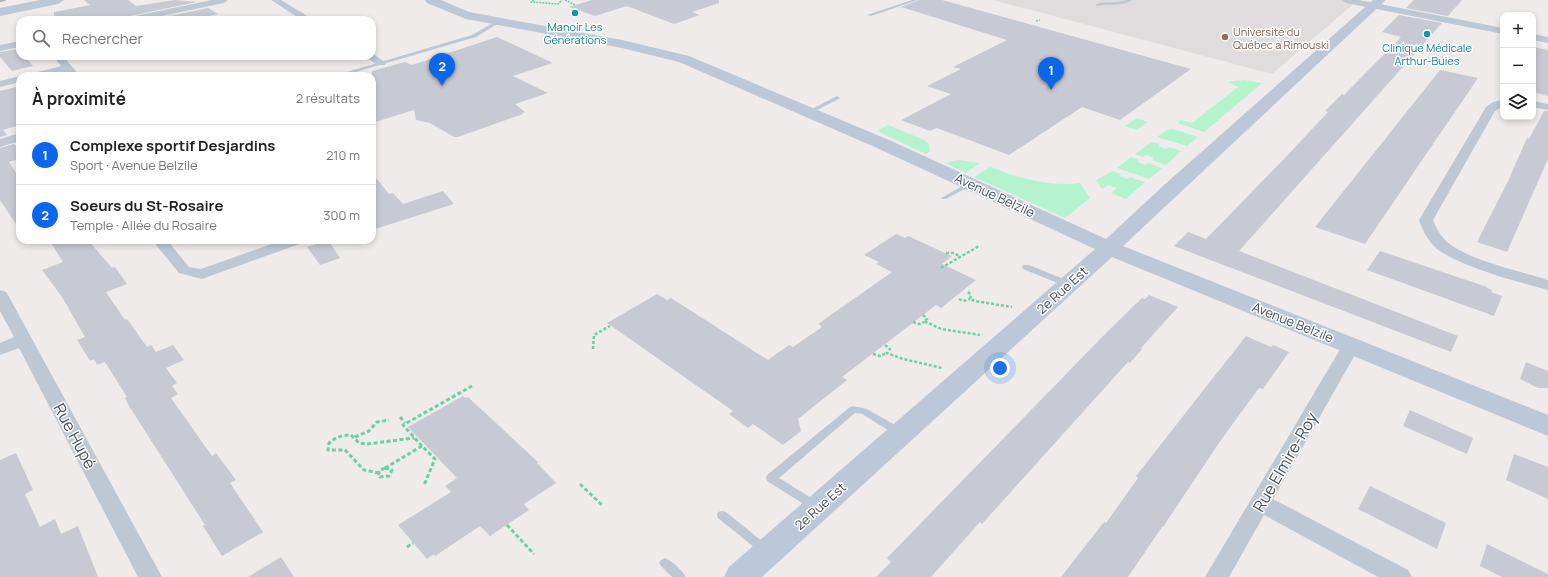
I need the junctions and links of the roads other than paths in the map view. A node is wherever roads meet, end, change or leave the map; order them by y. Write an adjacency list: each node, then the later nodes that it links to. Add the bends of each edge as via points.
1 (58, 0): 10 (street)
2 (224, 0): 12 (street)
3 (275, 0): 13 (street)
4 (433, 0): 14 (street, Avenue Belzile, via 466,14)
5 (916, 0): 11 (lane)
6 (1092, 0): 7 (lane, via 1100,4 1117,5)
7 (1130, 0)
8 (1346, 0): 9 (street)
9 (1376, 3): 15 (street); 40 (street, 2e Rue Est)
10 (0, 12)
11 (869, 15)
12 (149, 16)
13 (302, 16)
14 (500, 21): 22 (lane, via 474,36); 33 (street, Avenue Belzile, via 646,49 684,59 710,67)
15 (1500, 30)
16 (1536, 38): 17 (street)
17 (1548, 40)
18 (16, 45): 19 (street)
19 (0, 48)
20 (61, 60): 23 (street)
21 (376, 60): 22 (street)
22 (381, 63): 26 (lane)
23 (68, 68): 24 (street); 25 (street)
24 (51, 72)
25 (72, 72)
26 (350, 72)
27 (16, 81): 28 (street)
28 (0, 84)
29 (837, 98): 33 (lane)
30 (1500, 104): 43 (street, via 1490,109 1426,220 1429,231 1443,246 1470,259)
31 (1536, 105): 32 (street)
32 (1548, 107)
33 (809, 112): 36 (street, Avenue Belzile)
34 (16, 138): 35 (street)
35 (0, 143)
36 (970, 184): 37 (lane); 40 (street, Avenue Belzile)
37 (944, 198)
38 (162, 244): 39 (street, via 184,270 202,274)
39 (286, 244)
40 (1109, 248): 42 (street, 2e Rue Est); 46 (street, Avenue Belzile)
41 (1026, 267): 42 (lane)
42 (1068, 284): 49 (street, 2e Rue Est)
43 (1548, 285)
44 (0, 295): 45 (street, Rue Hupé)
45 (24, 340): 47 (street); 55 (street, Rue Hupé)
46 (1351, 346): 48 (street, Avenue Belzile); 50 (street, Rue Elmire-Roy)
47 (0, 349)
48 (1548, 426)
49 (901, 434): 51 (street, 2e Rue Est); 51 (lane, via 864,411 853,409 771,478)
50 (1261, 503): 58 (street, Rue Elmire-Roy); 59 (street)
51 (818, 507): 53 (street, 2e Rue Est)
52 (722, 515): 53 (lane)
53 (768, 552): 57 (street, 2e Rue Est)
54 (664, 563): 56 (lane)
55 (150, 577)
56 (680, 577)
57 (740, 577)
58 (1217, 577)
59 (1400, 577)

